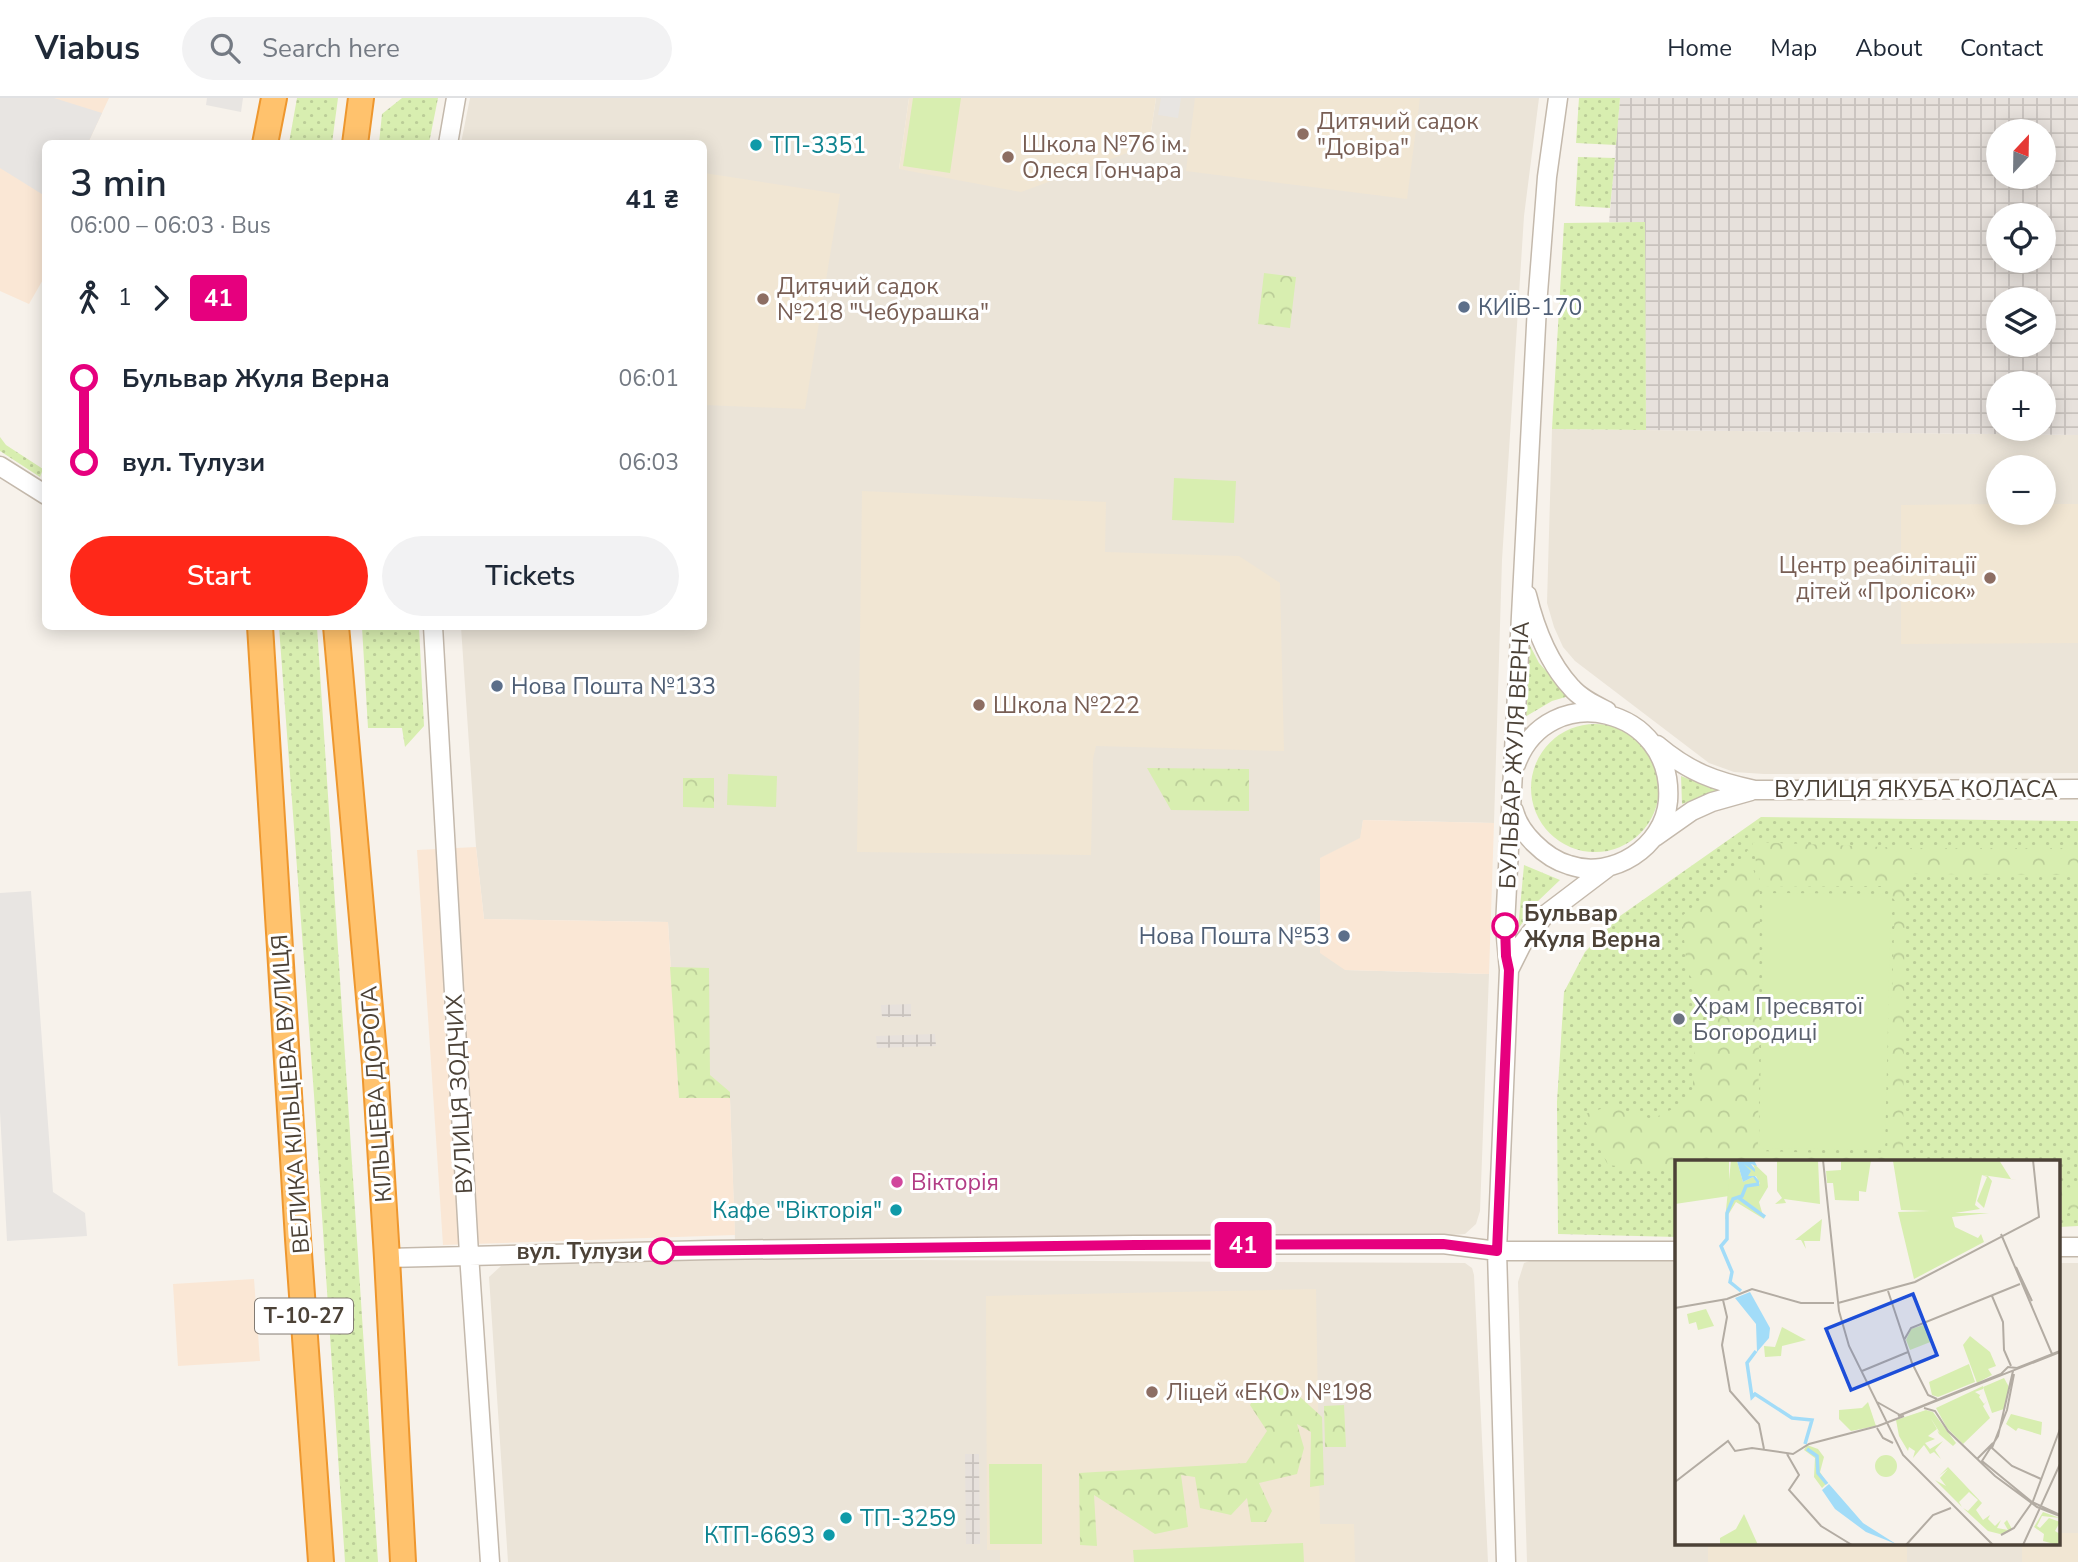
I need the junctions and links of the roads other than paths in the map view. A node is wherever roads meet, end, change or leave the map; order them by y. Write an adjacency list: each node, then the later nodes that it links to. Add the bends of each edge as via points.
1 (274, 98): 5 (highway)
2 (361, 98): 6 (highway)
3 (456, 98): 7 (street)
4 (1558, 98): 10 (street, БУЛЬВАР ЖУЛЯ ВЕРНА, via 1538,293)
5 (266, 140)
6 (356, 140)
7 (449, 140)
8 (0, 466): 9 (street)
9 (42, 492)
10 (1524, 581): 14 (street, БУЛЬВАР ЖУЛЯ ВЕРНА, via 1533,621 1572,689); 16 (street, БУЛЬВАР ЖУЛЯ ВЕРНА)
11 (260, 630): 29 (highway, ВЕЛИКА КІЛЬЦЕВА ВУЛИЦЯ / Т-10-27)
12 (336, 630): 28 (highway, КІЛЬЦЕВА ДОРОГА, via 375,1065)
13 (433, 630): 27 (street, ВУЛИЦЯ ЗОДЧИХ)
14 (1619, 717): 15 (street); 16 (street, via 1591,712 1568,715 1547,725 1529,741)
15 (1651, 741): 18 (street, ВУЛИЦЯ ЯКУБА КОЛАСА, via 1717,782); 20 (street, via 1668,777 1668,804)
16 (1514, 771): 19 (street, БУЛЬВАР ЖУЛЯ ВЕРНА)
17 (2078, 789): 18 (street, ВУЛИЦЯ ЯКУБА КОЛАСА)
18 (1755, 790): 20 (street, ВУЛИЦЯ ЯКУБА КОЛАСА, via 1692,811)
19 (1512, 803): 21 (street, via 1527,836 1546,855 1571,866); 22 (street, БУЛЬВАР ЖУЛЯ ВЕРНА, via 1505,926)
20 (1654, 838): 21 (street)
21 (1608, 867): 22 (street, БУЛЬВАР ЖУЛЯ ВЕРНА, via 1545,915)
22 (1509, 970): 25 (street, БУЛЬВАР ЖУЛЯ ВЕРНА)
23 (2060, 1247): 24 (street)
24 (2078, 1247)
25 (1497, 1251): 26 (street); 27 (street, via 1443,1244); 32 (street, БУЛЬВАР ЖУЛЯ ВЕРНА)
26 (1675, 1251)
27 (469, 1254): 28 (street); 31 (street, ВУЛИЦЯ ЗОДЧИХ)
28 (387, 1258): 30 (highway, КІЛЬЦЕВА ДОРОГА)
29 (321, 1562)
30 (403, 1562)
31 (490, 1562)
32 (1506, 1562)

